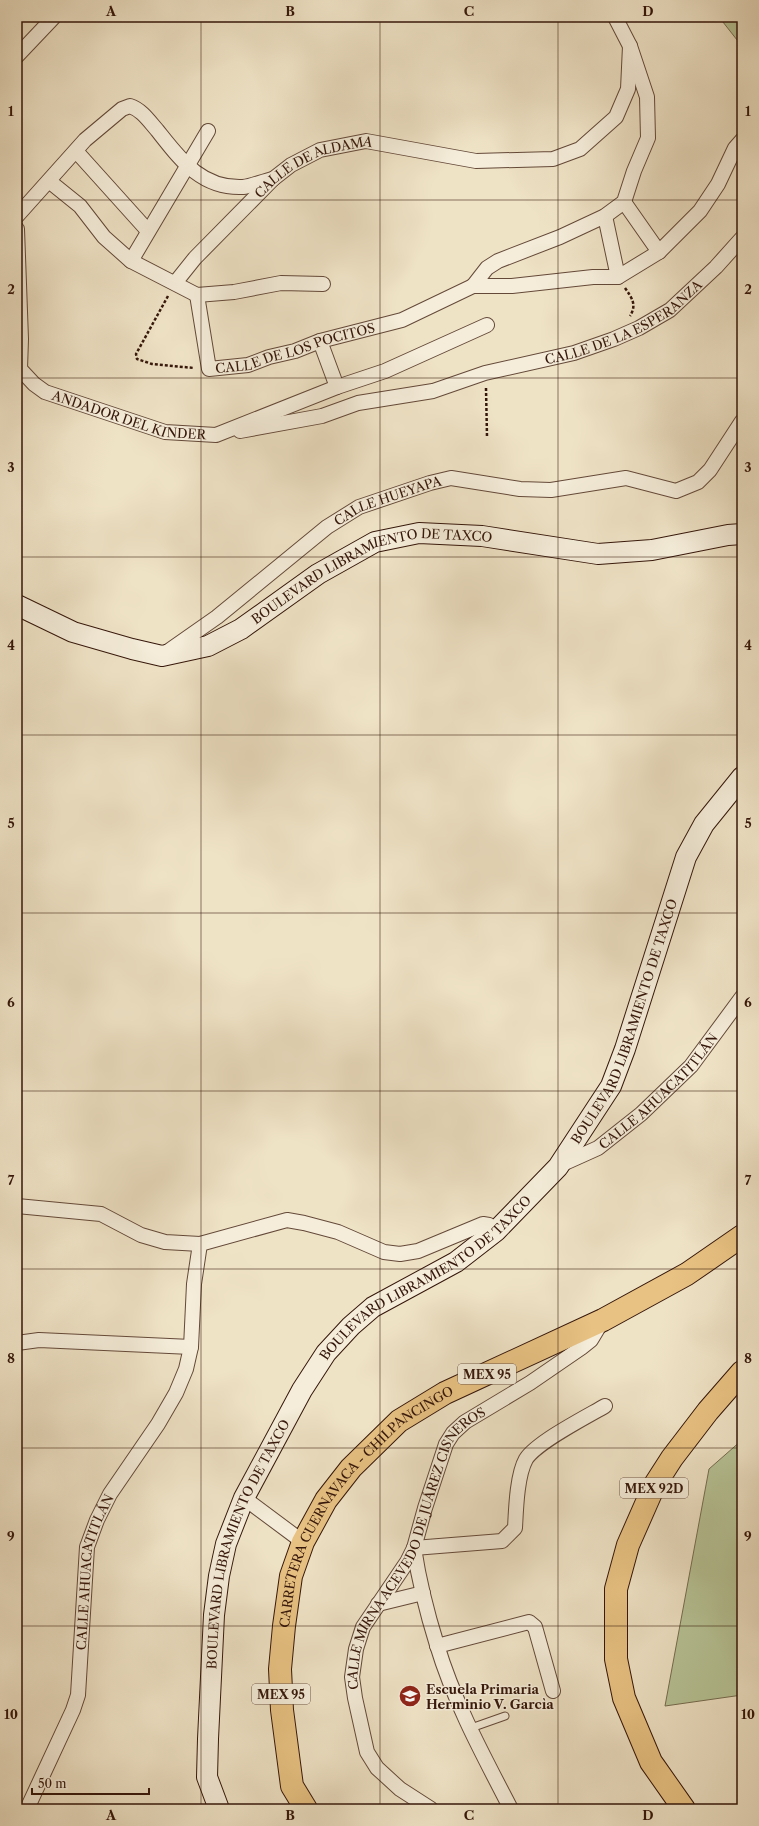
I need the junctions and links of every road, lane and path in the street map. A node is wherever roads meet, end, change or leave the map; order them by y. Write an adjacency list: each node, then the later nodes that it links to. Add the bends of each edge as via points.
1 (54, 17): 4 (street)
2 (615, 17): 3 (street)
3 (630, 46): 9 (street, CALLE DE ALDAMA, via 628,89 616,117 580,149 553,160 476,161 366,141 320,150 291,165); 11 (street, via 647,97 648,138)
4 (17, 56)
5 (208, 131): 8 (street)
6 (742, 140): 17 (street, via 700,211)
7 (76, 151): 8 (street, via 85,140 122,109 130,106 141,112); 10 (street); 15 (street)
8 (186, 166): 9 (street, via 206,180 222,184 243,187); 15 (street)
9 (273, 179): 20 (street, CALLE DE ALDAMA, via 194,258)
10 (49, 181): 12 (street); 18 (street, via 80,206 104,237)
11 (624, 202): 13 (street); 17 (street)
12 (17, 216)
13 (605, 216): 19 (street); 22 (street, via 498,261 487,268)
14 (17, 229): 27 (street, ANDADOR DEL KINDER, via 21,339)
15 (148, 231): 18 (street)
16 (742, 238): 29 (street, CALLE DE LA ESPERANZA, via 716,267 670,310 639,328 574,353)
17 (659, 252): 19 (street)
18 (131, 261): 20 (street)
19 (618, 277): 22 (street, via 593,277 512,286); 24 (path, via 633,300)
20 (175, 283): 23 (street); 28 (path, via 136,354 138,359 152,364)
21 (323, 284): 23 (street, via 281,283 234,292)
22 (473, 286): 26 (street, CALLE DE LOS POCITOS, via 402,320)
23 (197, 295): 28 (street, CALLE DE LOS POCITOS)
24 (634, 310)
25 (487, 325): 30 (street, ANDADOR DEL KINDER, via 385,371)
26 (320, 341): 28 (street, CALLE DE LOS POCITOS, via 248,365); 30 (street)
27 (19, 369): 32 (street, ANDADOR DEL KINDER, via 45,392 165,432)
28 (209, 369)
29 (485, 373): 32 (street, CALLE DE LA ESPERANZA, via 433,390 358,403 322,416); 33 (path)
30 (337, 387): 32 (street, ANDADOR DEL KINDER)
31 (742, 421): 36 (street, CALLE HUEYAPA, via 710,470 698,482 676,491 626,478 551,490 520,489 451,478 360,507 327,527 217,617)
32 (216, 435)
33 (487, 437)
34 (742, 534): 36 (main road, BOULEVARD LIBRAMIENTO DE TAXCO, via 652,550 598,554 482,536 419,532 375,542 318,574 241,628 208,646)
35 (17, 605): 36 (main road, BOULEVARD LIBRAMIENTO DE TAXCO, via 73,632)
36 (162, 656)
37 (742, 777): 39 (main road, BOULEVARD LIBRAMIENTO DE TAXCO, via 704,824 686,857 626,1049 611,1086)
38 (742, 997): 39 (street, CALLE AHUACATITLÁN, via 691,1066 641,1114 598,1148)
39 (558, 1167): 41 (main road, BOULEVARD LIBRAMIENTO DE TAXCO)
40 (17, 1206): 43 (street, via 101,1214 141,1235 159,1241)
41 (496, 1231): 43 (street, via 483,1224 418,1251 400,1254 384,1252 338,1232 287,1220); 49 (main road, BOULEVARD LIBRAMIENTO DE TAXCO, via 456,1262 373,1307 351,1326 326,1353 302,1390)
42 (742, 1236): 44 (main road, CARRETERA CUERNAVACA - CHILPANCINGO / MEX 95, via 687,1274)
43 (200, 1244): 46 (street, CALLE AHUACATITLÁN, via 194,1284)
44 (603, 1320): 50 (main road, CARRETERA CUERNAVACA - CHILPANCINGO / MEX 95, via 452,1390 399,1421 351,1468 326,1500); 51 (street, CALLE MIRNA ACEVEDO DE JUÁREZ CISNEROS, via 591,1340 581,1348 530,1383 465,1422 453,1433 438,1467)
45 (17, 1343): 46 (street, via 39,1340)
46 (191, 1347): 58 (street, CALLE AHUACATITLÁN, via 186,1369 176,1393 110,1494 87,1547 78,1695)
47 (742, 1372): 63 (main road, MEX 92D, via 699,1423 654,1486 628,1545 616,1589 616,1659 624,1698 651,1762)
48 (605, 1406): 51 (street, via 555,1435 532,1452 526,1460 519,1484 515,1528 502,1541)
49 (244, 1498): 50 (street); 59 (main road, BOULEVARD LIBRAMIENTO DE TAXCO, via 226,1544 214,1614 208,1777)
50 (302, 1542): 60 (main road, CARRETERA CUERNAVACA - CHILPANCINGO / MEX 95, via 291,1576 280,1669 282,1710 292,1786)
51 (414, 1548): 52 (street); 53 (street, CALLE MIRNA ACEVEDO DE JUÁREZ CISNEROS, via 398,1578)
52 (423, 1594): 53 (street); 54 (street)
53 (378, 1604): 61 (street, CALLE MIRNA ACEVEDO DE JUÁREZ CISNEROS, via 360,1635 352,1677 367,1752 377,1768 400,1788)
54 (437, 1646): 55 (street, via 529,1622 534,1627); 57 (street, via 455,1695)
55 (553, 1691)
56 (505, 1716): 57 (lane)
57 (471, 1728): 62 (street)
58 (27, 1809)
59 (219, 1809)
60 (306, 1809)
61 (431, 1809)
62 (511, 1809)
63 (684, 1809)

